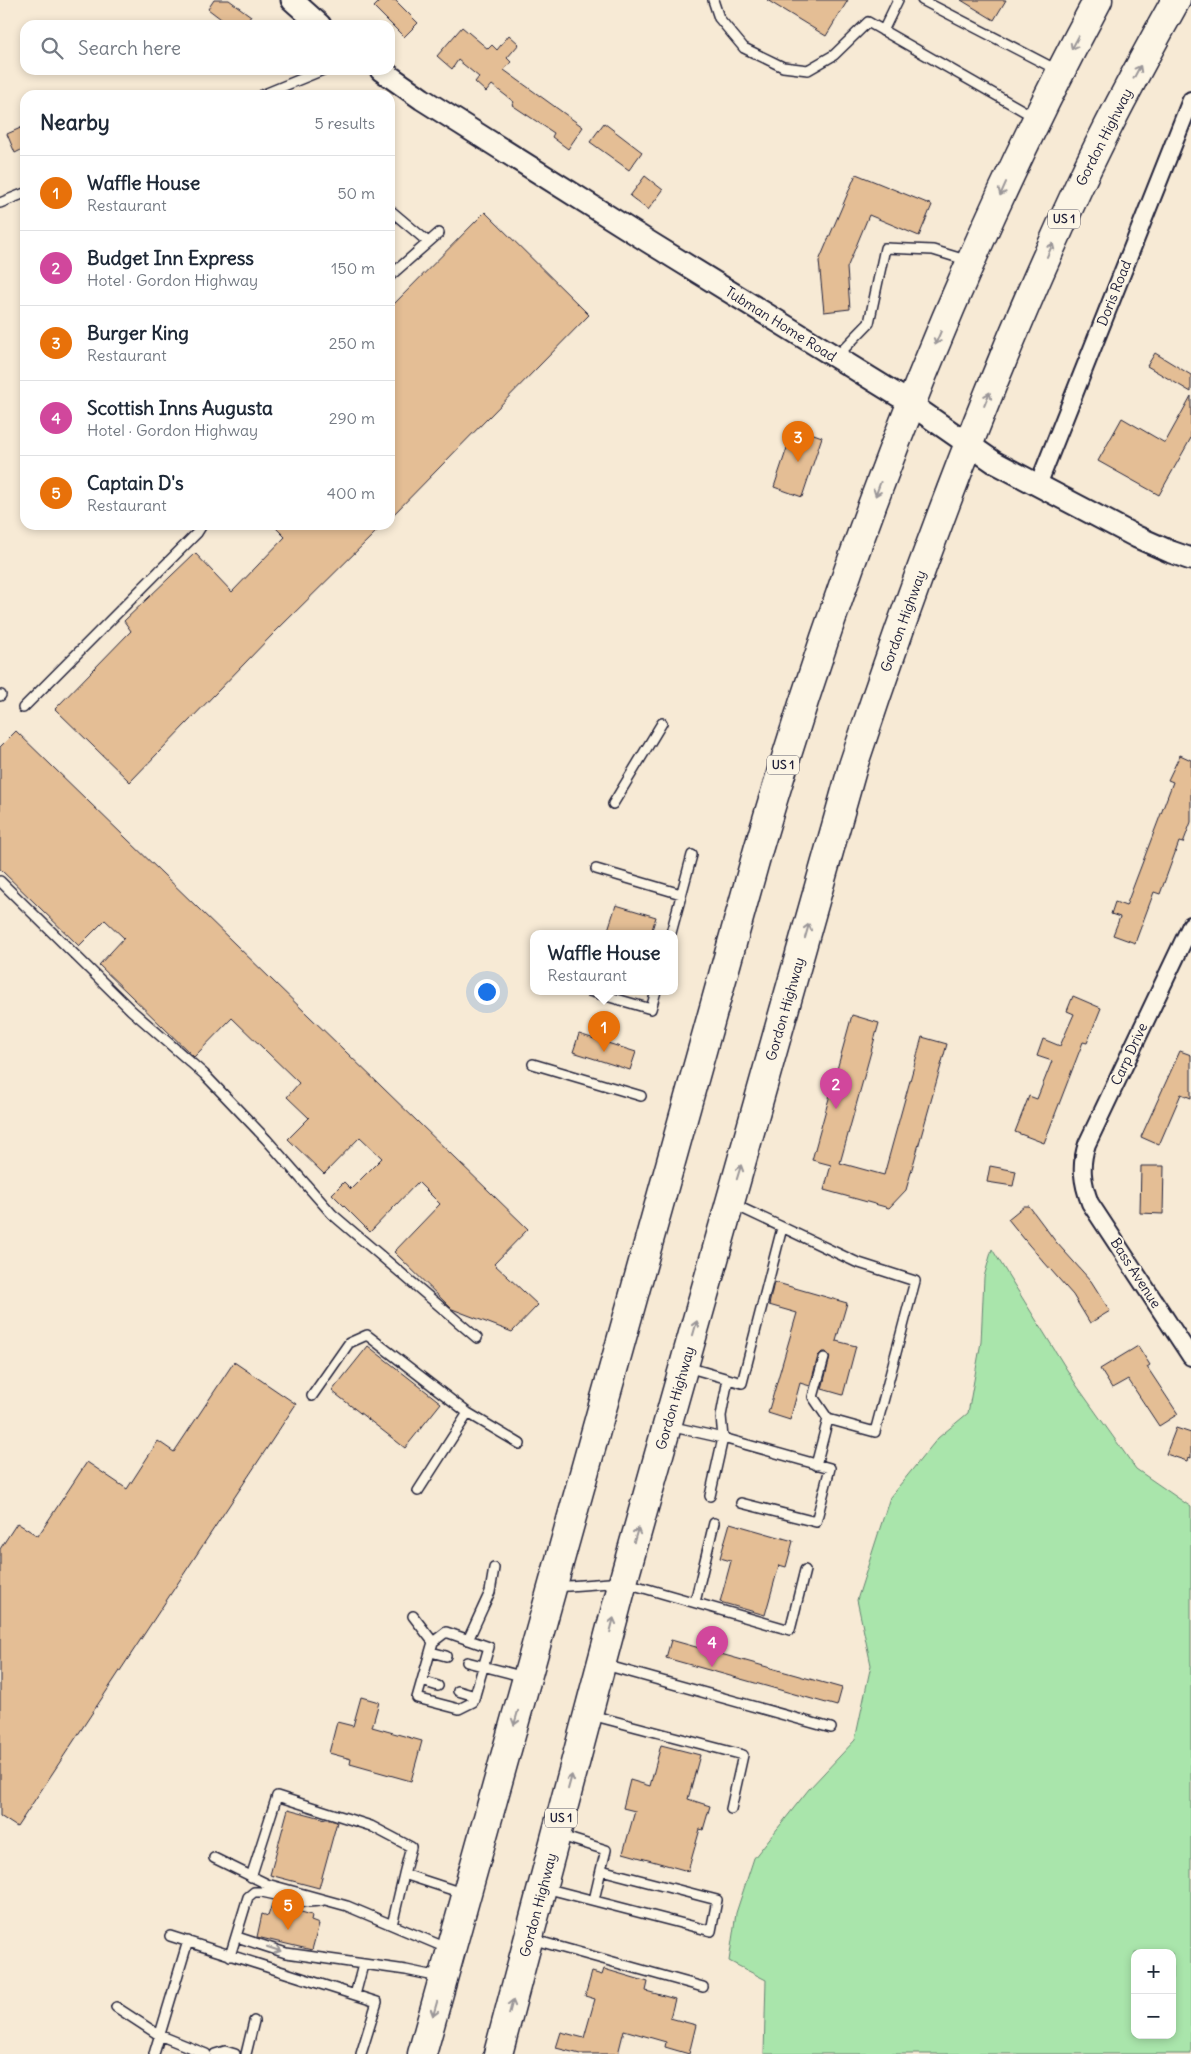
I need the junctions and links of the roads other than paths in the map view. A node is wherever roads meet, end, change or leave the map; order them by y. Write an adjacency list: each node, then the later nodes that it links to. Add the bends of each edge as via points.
1 (292, 0): 7 (street)
2 (714, 0): 8 (lane, via 720,18 744,48 783,66 808,70 834,55 868,22)
3 (898, 0): 8 (lane)
4 (922, 0): 9 (lane)
5 (1098, 0): 9 (highway, US 1, one-way to 9)
6 (1176, 0): 24 (highway, Gordon Highway / US 1, one-way to 6, via 1080,185)
7 (314, 20)
8 (883, 31): 14 (lane)
9 (1060, 71): 14 (highway, US 1)
10 (313, 75): 12 (lane)
11 (388, 75): 22 (street, Tubman Home Road)
12 (282, 90)
13 (1191, 100): 25 (street, Doris Road)
14 (1036, 118): 20 (highway, US 1, one-way to 20)
15 (20, 195): 16 (lane)
16 (0, 203)
17 (395, 214): 19 (lane)
18 (439, 233): 19 (lane)
19 (428, 242): 21 (lane)
20 (970, 261): 22 (lane, via 933,250 885,248 869,323); 23 (highway, US 1, one-way to 23)
21 (395, 272)
22 (836, 358): 23 (street, Tubman Home Road)
23 (911, 404): 24 (street, Tubman Home Road); 63 (highway, US 1, one-way to 63, via 848,570 784,764)
24 (969, 445): 25 (street, Tubman Home Road); 42 (highway, Gordon Highway / US 1, one-way to 24, via 853,766 909,602)
25 (1038, 485): 27 (street, Tubman Home Road, via 1137,537)
26 (199, 530): 28 (lane)
27 (1191, 558)
28 (23, 708)
29 (662, 723): 30 (lane)
30 (613, 804)
31 (692, 855): 34 (lane)
32 (596, 869): 34 (lane)
33 (0, 881): 44 (lane, via 132,1010 204,1074 332,1214)
34 (681, 894): 36 (lane)
35 (1191, 925): 41 (street, Carp Drive, via 1087,1144 1082,1166)
36 (672, 930)
37 (604, 995): 38 (lane, via 651,1008)
38 (655, 995)
39 (533, 1064): 40 (lane)
40 (641, 1096)
41 (1084, 1187): 45 (street, Bass Avenue, via 1099,1218)
42 (730, 1203): 43 (lane); 47 (highway, Gordon Highway / US 1, one-way to 42)
43 (782, 1228): 48 (lane, via 742,1383); 51 (lane, via 856,1262 915,1281 875,1432)
44 (477, 1338)
45 (1191, 1357)
46 (824, 1358): 51 (lane, via 814,1397)
47 (684, 1366): 48 (lane); 52 (highway, Gordon Highway / US 1)
48 (728, 1379): 53 (lane, via 721,1416)
49 (312, 1396): 50 (lane, via 349,1343 367,1335)
50 (468, 1413): 54 (lane); 56 (lane)
51 (828, 1419): 55 (lane)
52 (667, 1426): 53 (lane); 62 (highway, Gordon Highway / US 1, one-way to 52)
53 (723, 1438): 55 (lane); 57 (lane)
54 (520, 1444)
55 (816, 1465): 58 (lane, via 830,1468 816,1522)
56 (418, 1491)
57 (710, 1496)
58 (741, 1503)
59 (714, 1523): 64 (lane)
60 (494, 1568): 66 (lane, via 490,1592)
61 (805, 1570): 64 (lane, via 790,1630)
62 (623, 1582): 63 (lane); 64 (lane); 71 (highway, Gordon Highway / US 1, one-way to 62)
63 (552, 1588): 73 (highway, US 1)
64 (695, 1602)
65 (413, 1616): 67 (lane)
66 (468, 1640): 67 (lane, via 446,1632); 72 (lane, via 489,1647)
67 (434, 1642): 68 (lane)
68 (431, 1652): 69 (lane); 74 (lane)
69 (446, 1656)
70 (467, 1662): 72 (lane)
71 (602, 1664): 78 (highway, Gordon Highway / US 1); 79 (lane)
72 (484, 1666): 73 (lane); 77 (lane)
73 (527, 1678): 87 (highway, US 1, one-way to 87)
74 (422, 1681): 75 (lane); 77 (lane, via 417,1698 459,1709 473,1702)
75 (438, 1686)
76 (458, 1691): 77 (lane)
77 (475, 1696)
78 (588, 1714): 80 (lane, via 743,1756); 81 (highway, Gordon Highway / US 1, one-way to 78)
79 (830, 1728)
80 (731, 1809)
81 (557, 1834): 83 (lane, via 606,1850); 86 (highway, Gordon Highway / US 1)
82 (214, 1858): 85 (lane)
83 (601, 1870): 89 (lane); 89 (lane, via 717,1900 710,1931)
84 (404, 1874): 85 (lane, via 411,1847 371,1826 278,1796); 87 (lane); 90 (lane)
85 (251, 1877): 88 (lane)
86 (543, 1887): 89 (lane); 93 (highway, Gordon Highway / US 1)
87 (467, 1894): 95 (highway, US 1)
88 (328, 1900): 90 (lane); 92 (lane, via 308,1902 254,1892 248,1897)
89 (594, 1900)
90 (392, 1925): 95 (lane)
91 (170, 1936): 94 (lane)
92 (237, 1937): 96 (lane); 97 (lane, one-way to 97, via 286,1953)
93 (529, 1938): 99 (lane); 111 (highway, Gordon Highway / US 1, one-way to 93)
94 (188, 1942): 96 (lane); 103 (lane)
95 (451, 1950): 98 (highway, US 1)
96 (230, 1956): 100 (lane)
97 (363, 1965): 98 (lane); 100 (lane)
98 (443, 1978): 110 (highway, US 1, one-way to 110)
99 (703, 1986)
100 (355, 1995): 109 (lane, via 377,2002)
101 (116, 2007): 103 (lane)
102 (254, 2021): 108 (lane)
103 (159, 2035): 104 (lane); 105 (lane)
104 (154, 2054)
105 (206, 2054)
106 (215, 2054): 107 (lane, via 225,2051)
107 (235, 2054)
108 (246, 2054)
109 (361, 2054)
110 (422, 2054)
111 (498, 2054)

